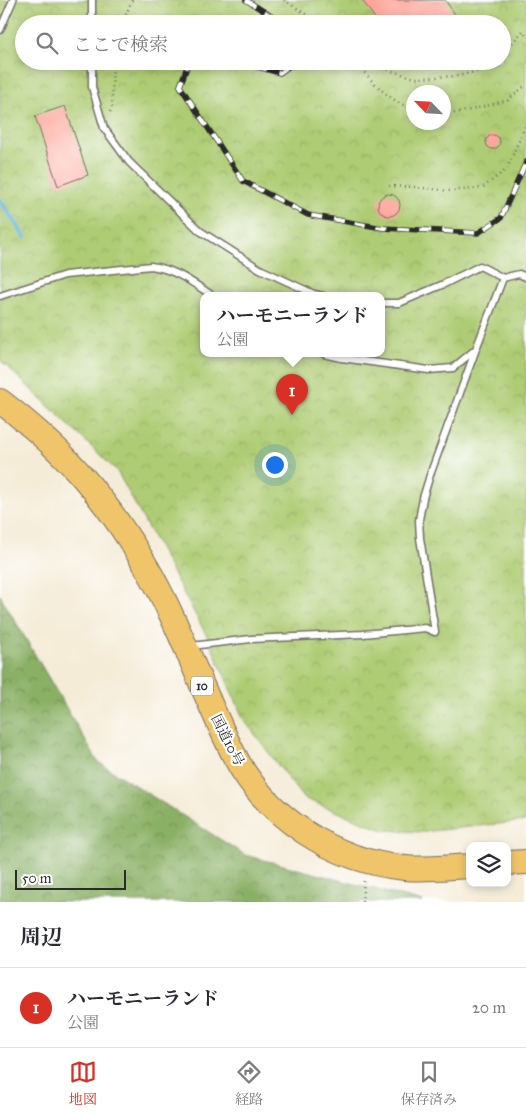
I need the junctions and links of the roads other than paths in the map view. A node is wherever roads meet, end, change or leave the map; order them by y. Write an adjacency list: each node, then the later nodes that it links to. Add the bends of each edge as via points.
1 (13, 0): 4 (lane)
2 (92, 0): 3 (lane)
3 (92, 15)
4 (0, 30)
5 (92, 70): 9 (lane, via 92,87 104,128 129,162 200,231 260,269)
6 (526, 277): 7 (lane, via 520,274)
7 (503, 278): 11 (lane, via 480,266 399,303); 12 (lane)
8 (207, 292): 10 (lane, via 178,273 151,266 65,275)
9 (310, 292)
10 (0, 296)
11 (385, 303)
12 (476, 348): 13 (lane, via 453,368 442,370); 15 (lane, via 423,498 419,520 435,632 425,628 251,639)
13 (343, 357)
14 (0, 401): 15 (highway, 国道10号 / 10, via 50,442 102,500 144,562)
15 (185, 647): 18 (highway, 国道10号 / 10, via 233,754 262,796 285,818 335,849 368,862 406,868)
16 (526, 862): 17 (highway)
17 (511, 863)
18 (466, 866)

